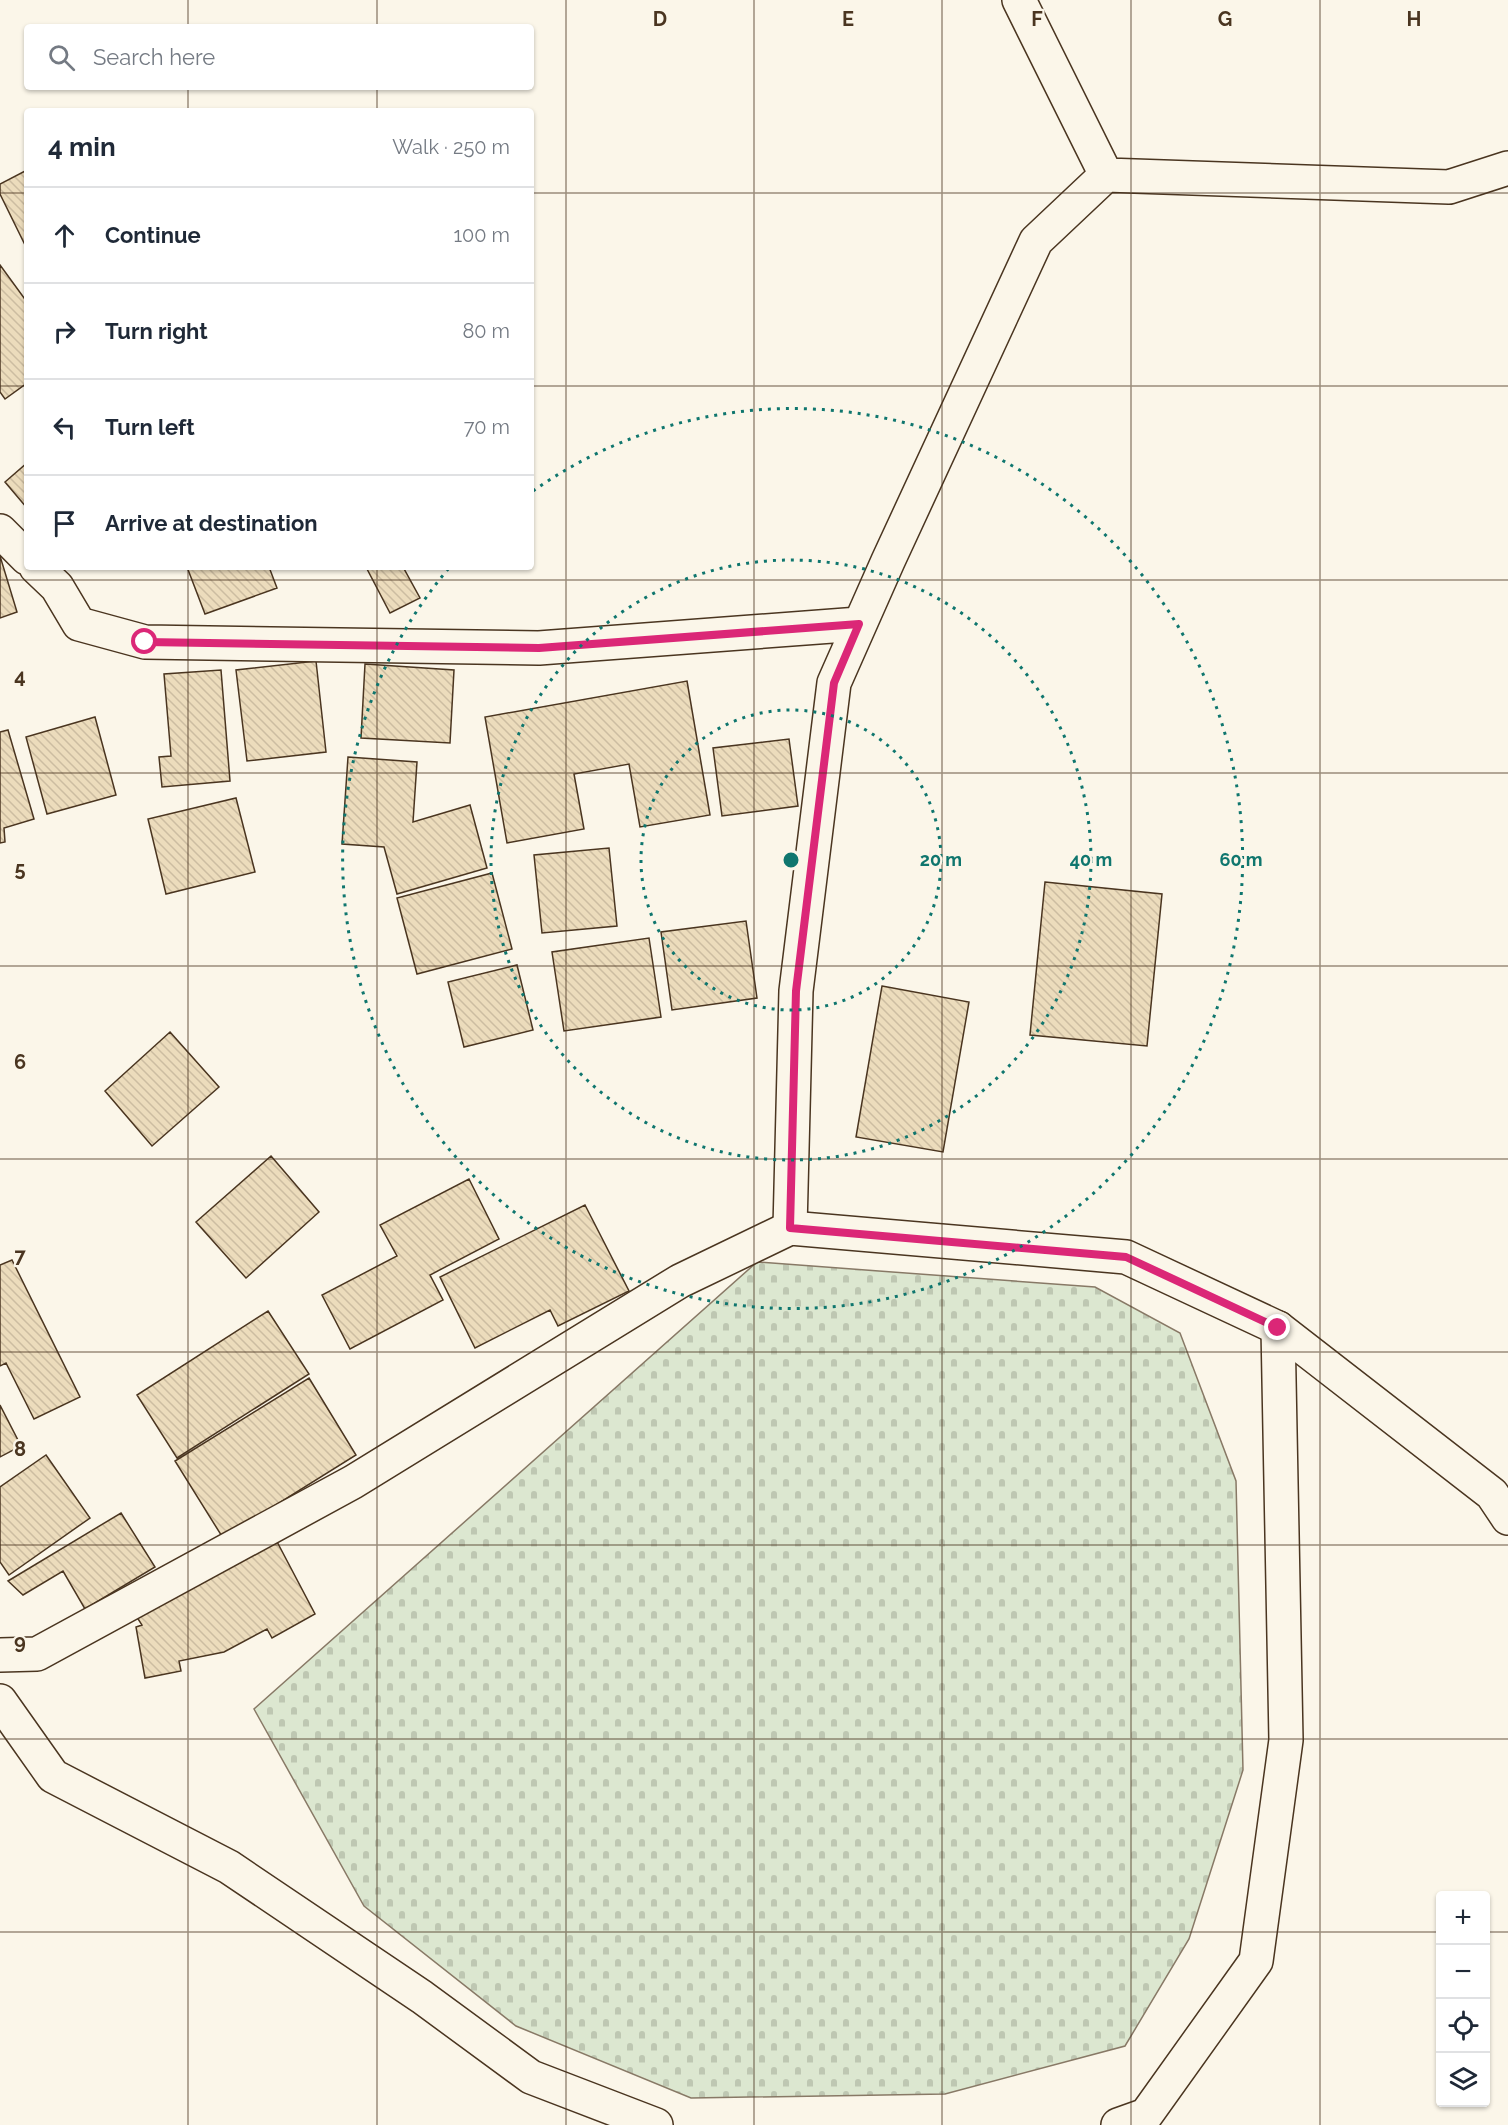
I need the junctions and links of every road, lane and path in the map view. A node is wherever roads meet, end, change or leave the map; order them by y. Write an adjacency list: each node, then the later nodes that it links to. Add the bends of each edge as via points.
1 (1019, 0): 3 (street)
2 (1508, 168): 3 (street, via 1449,187)
3 (1106, 175): 7 (street, via 1036,241)
4 (0, 531): 5 (street)
5 (24, 555)
6 (39, 570): 7 (street, via 57,587 79,624 145,642 539,648)
7 (859, 624): 8 (street, via 834,683 796,991)
8 (790, 1228): 9 (street, via 1126,1257); 11 (street, via 680,1281 353,1482 38,1654)
9 (1278, 1328): 10 (street); 14 (street, via 1286,1740 1256,1961 1146,2115)
10 (1500, 1506)
11 (0, 1655)
12 (0, 1701): 13 (street, via 53,1776 229,1868 422,1997 531,2077)
13 (656, 2125)
14 (1118, 2125)

